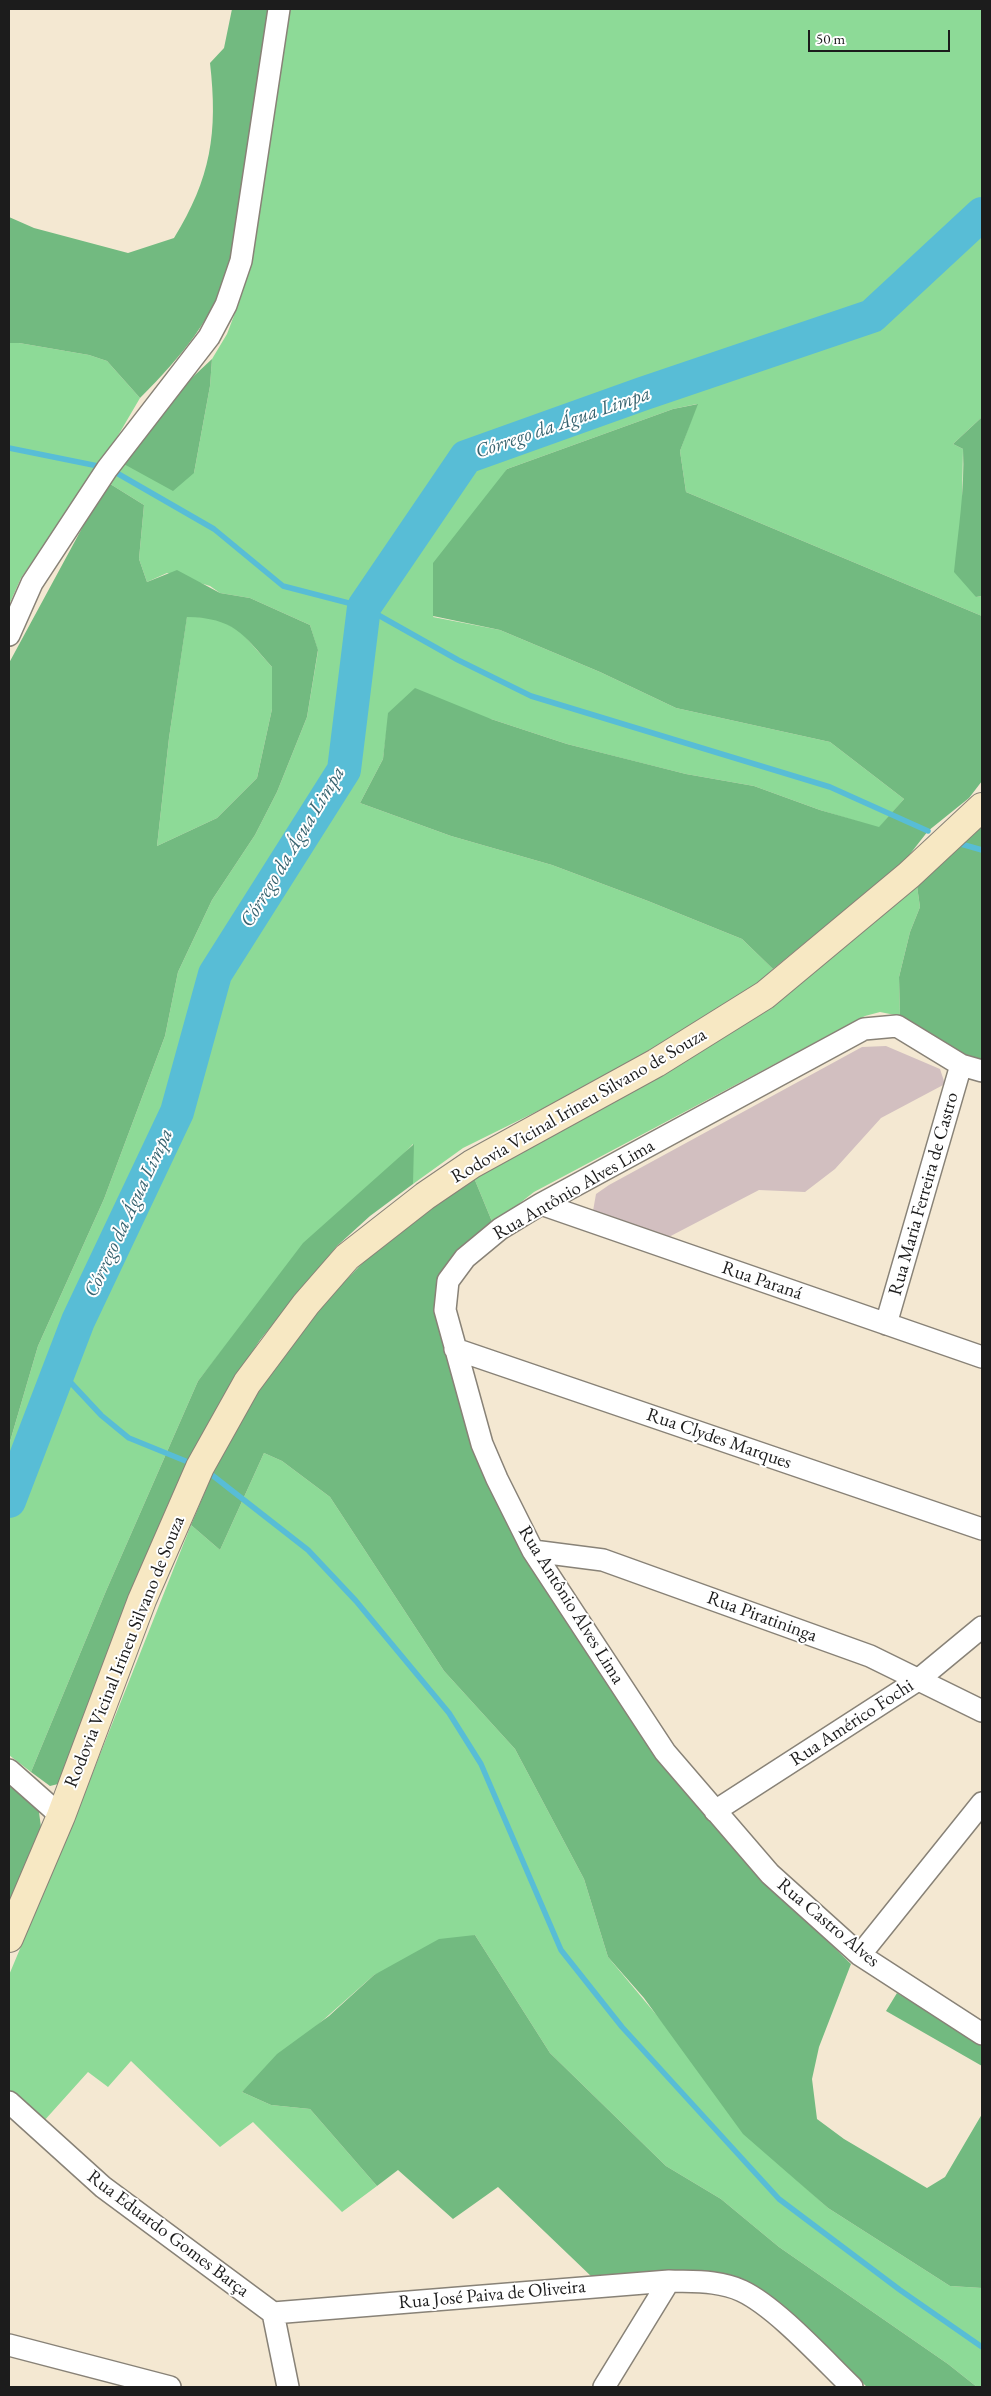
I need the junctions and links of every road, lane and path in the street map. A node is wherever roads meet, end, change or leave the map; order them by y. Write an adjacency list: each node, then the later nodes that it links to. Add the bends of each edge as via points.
1 (279, 9): 2 (street, via 241,261 226,305 209,337 107,469 32,583)
2 (9, 635)
3 (982, 806): 18 (main road, Rodovia Vicinal Irineu Silvano de Souza, via 909,875 765,995 656,1063 472,1164 425,1196 348,1257 306,1304 248,1383 200,1467 142,1600)
4 (962, 1065): 5 (street, Rua Antônio Alves Lima); 6 (street, Rua Antônio Alves Lima, via 897,1026 864,1029); 7 (street, Rua Maria Ferreira de Castro)
5 (982, 1071)
6 (541, 1204): 7 (street, Rua Paraná); 8 (street, Rua Antônio Alves Lima, via 500,1229 465,1258 448,1281 445,1310)
7 (886, 1324): 9 (street, Rua Paraná)
8 (455, 1349): 10 (street, Rua Clydes Marques); 11 (street, Rua Antônio Alves Lima, via 482,1444)
9 (982, 1357)
10 (982, 1529)
11 (533, 1551): 13 (street, Rua Piratininga, via 602,1560 870,1656); 17 (street, Rua Antônio Alves Lima, via 665,1752)
12 (982, 1628): 13 (street, Rua Américo Fochi)
13 (918, 1680): 14 (street, Rua Piratininga); 17 (street, Rua Américo Fochi)
14 (982, 1711)
15 (9, 1770): 18 (street)
16 (982, 1803): 20 (street)
17 (715, 1811): 20 (street, Rua Castro Alves, via 770,1874)
18 (61, 1816): 19 (main road, Rodovia Vicinal Irineu Silvano de Souza)
19 (9, 1938)
20 (860, 1955): 21 (street, Rua Castro Alves)
21 (982, 2034)
22 (9, 2103): 24 (street, Rua Eduardo Gomes Barça, via 103,2187)
23 (669, 2282): 24 (street, Rua José Paiva de Oliveira); 28 (street); 29 (street, Rua José Paiva de Oliveira, via 712,2283 740,2290 763,2303)
24 (273, 2313): 27 (street)
25 (9, 2345): 26 (street)
26 (170, 2387)
27 (288, 2387)
28 (604, 2387)
29 (851, 2387)

